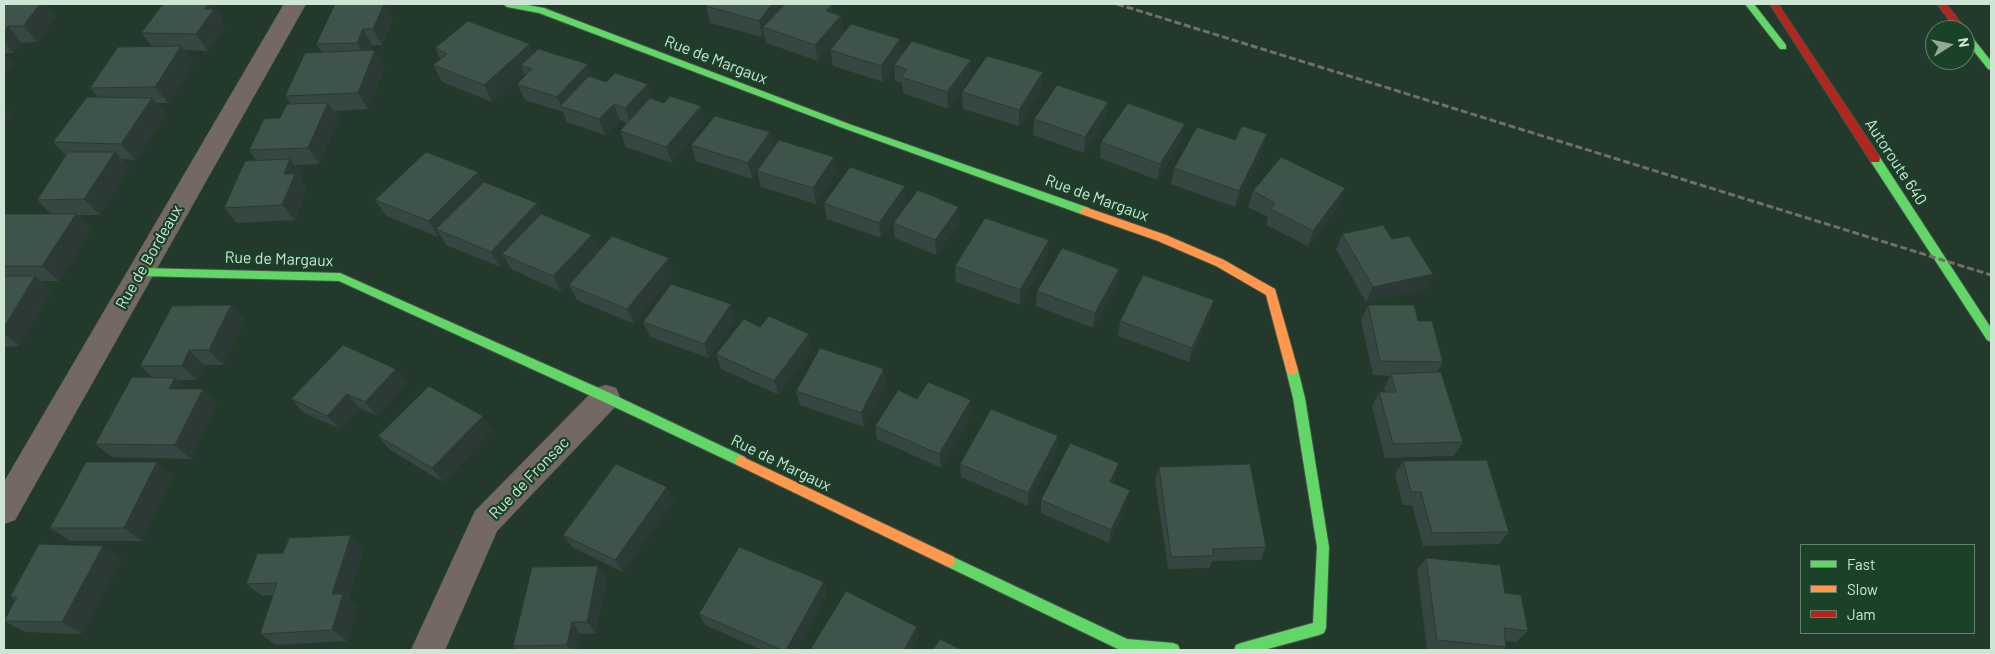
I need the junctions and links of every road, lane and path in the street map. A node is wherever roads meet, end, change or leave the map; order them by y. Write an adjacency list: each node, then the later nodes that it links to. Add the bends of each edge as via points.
1 (295, 4): 12 (street, Rue de Bordeaux)
2 (507, 4): 18 (main road, Rue de Margaux, via 541,10 846,126 1162,238 1220,263 1271,292 1299,398 1323,547 1319,628)
3 (1750, 4): 8 (main road)
4 (1774, 4): 11 (main road, Autoroute 640)
5 (1941, 4): 6 (main road)
6 (1954, 20)
7 (1975, 47): 9 (main road)
8 (1792, 58)
9 (1991, 67)
10 (1816, 90): 11 (main road)
11 (1906, 206): 13 (main road, Autoroute 640)
12 (141, 272): 14 (main road, Rue de Margaux, via 340,277); 15 (street, Rue de Bordeaux)
13 (1991, 337)
14 (606, 397): 16 (street, Rue de Fronsac, via 486,521); 17 (main road, Rue de Margaux, via 1126,646)
15 (4, 510)
16 (428, 650)
17 (1173, 650)
18 (1241, 650)

